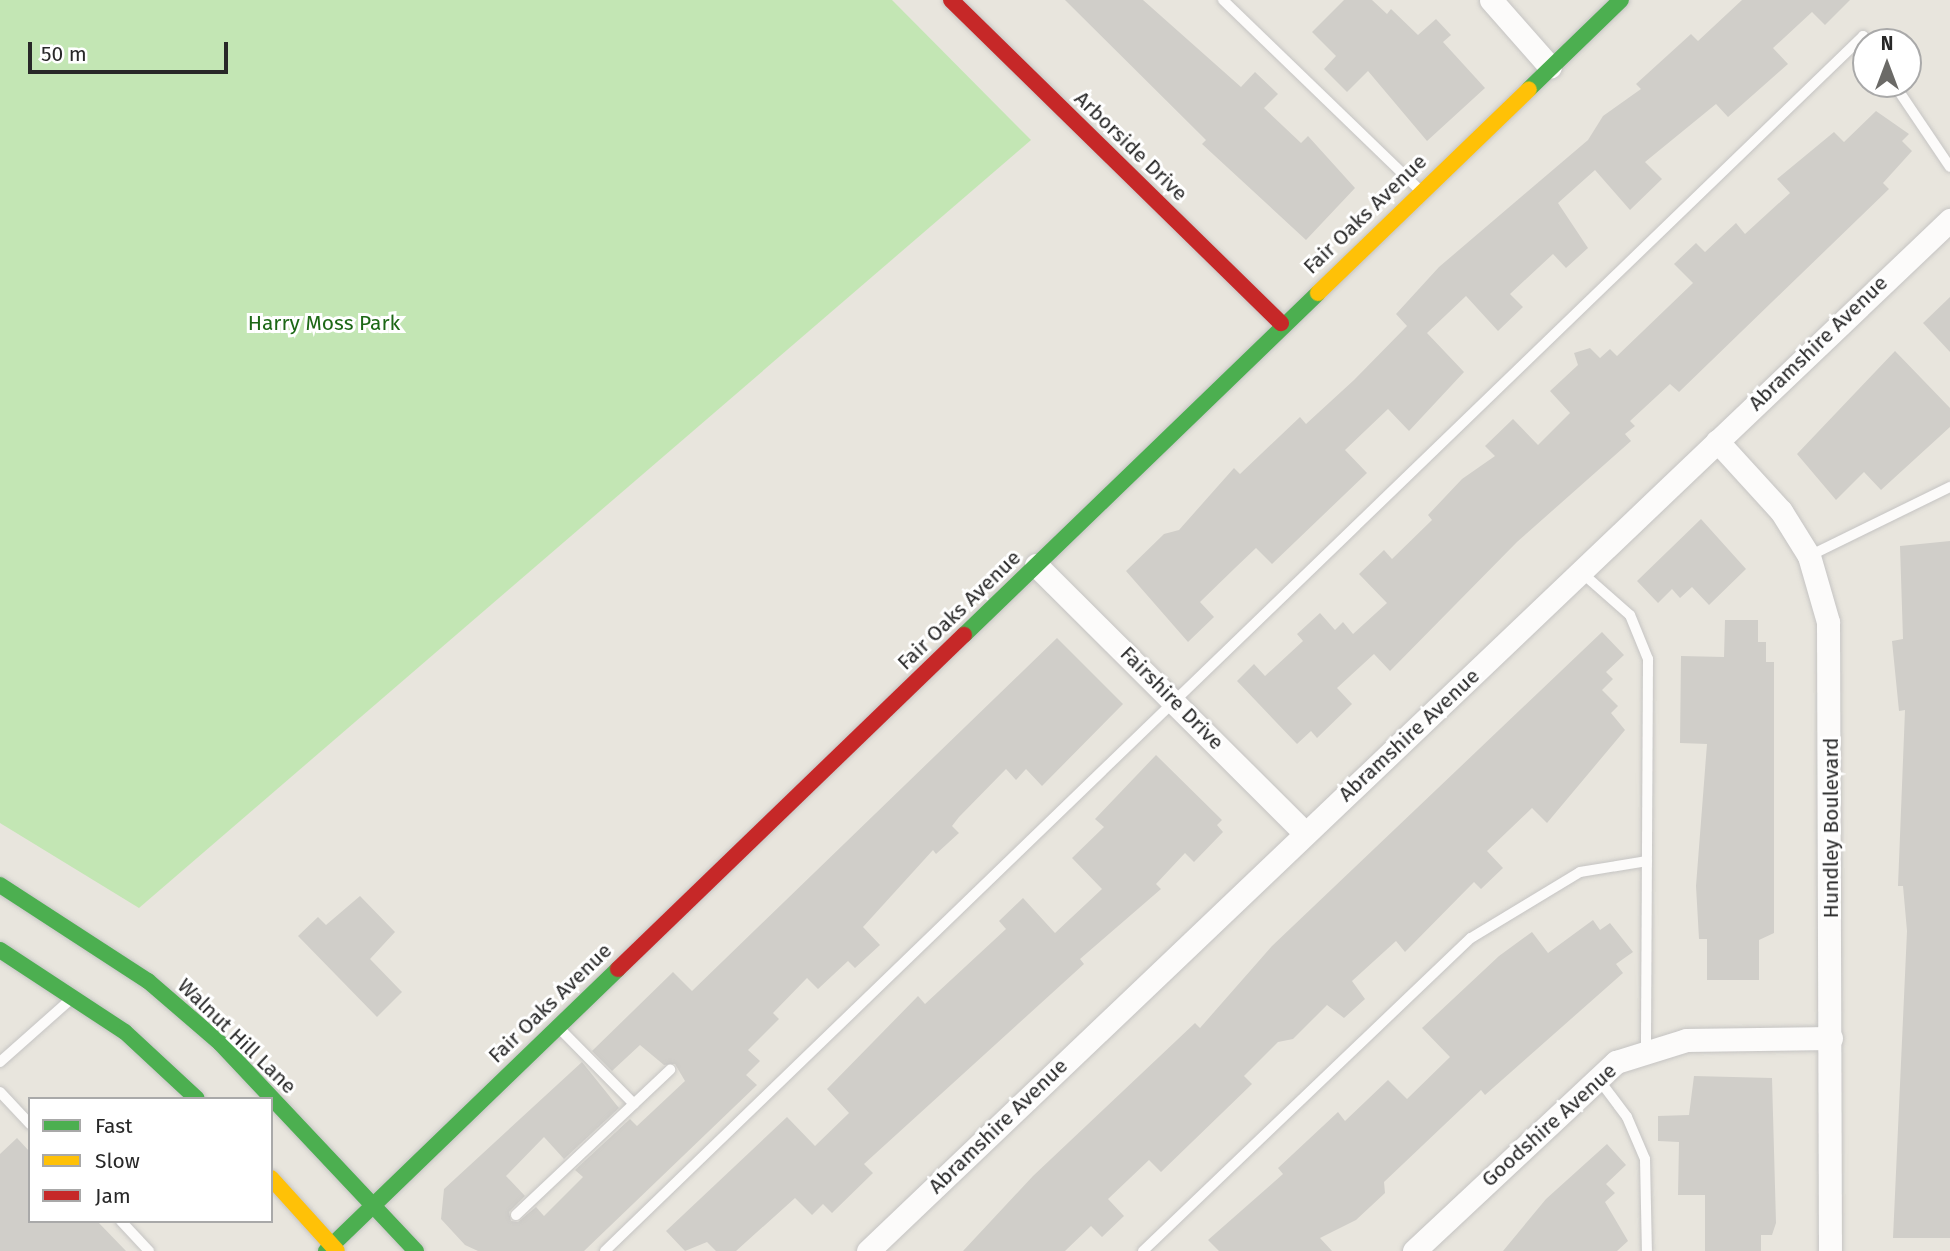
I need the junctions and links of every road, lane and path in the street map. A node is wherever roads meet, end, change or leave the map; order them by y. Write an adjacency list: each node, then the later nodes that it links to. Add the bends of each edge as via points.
1 (951, 0): 11 (street, Arborside Drive)
2 (1223, 0): 9 (lane)
3 (1492, 0): 6 (street)
4 (1621, 0): 6 (street, Fair Oaks Avenue)
5 (1852, 47): 17 (lane)
6 (1550, 67): 9 (street, Fair Oaks Avenue)
7 (1903, 98): 8 (lane)
8 (1950, 167)
9 (1420, 190): 11 (street, Fair Oaks Avenue)
10 (1950, 220): 12 (street, Abramshire Avenue)
11 (1280, 323): 15 (street, Fair Oaks Avenue)
12 (1717, 441): 14 (street, Hundley Boulevard, via 1781,511); 16 (street, Abramshire Avenue)
13 (1950, 487): 14 (lane)
14 (1809, 556): 24 (street, Hundley Boulevard, via 1828,622)
15 (1037, 565): 17 (street, Fairshire Drive); 23 (street, Fair Oaks Avenue)
16 (1581, 572): 18 (street, Abramshire Avenue); 19 (lane, via 1630,615 1647,659)
17 (1177, 701): 18 (street, Fairshire Drive); 42 (lane)
18 (1305, 833): 43 (street, Abramshire Avenue)
19 (1647, 861): 25 (lane); 44 (lane, via 1580,872 1471,938)
20 (0, 885): 31 (street, Walnut Hill Lane, via 148,981 220,1043)
21 (0, 950): 22 (street)
22 (75, 996): 26 (lane); 30 (street)
23 (557, 1025): 33 (lane); 36 (street, Fair Oaks Avenue)
24 (1831, 1038): 25 (street, Goodshire Avenue, via 1686,1040); 47 (street, Hundley Boulevard)
25 (1646, 1049): 28 (street, Goodshire Avenue)
26 (0, 1062)
27 (670, 1070): 33 (lane)
28 (1597, 1077): 45 (street, Goodshire Avenue); 46 (lane, via 1627,1117 1644,1159)
29 (0, 1092): 34 (lane)
30 (195, 1097)
31 (271, 1097)
32 (273, 1099): 36 (street, Walnut Hill Lane)
33 (634, 1104): 37 (lane)
34 (28, 1122)
35 (273, 1180): 39 (street)
36 (372, 1205): 39 (street, Fair Oaks Avenue); 41 (street, Walnut Hill Lane)
37 (516, 1215)
38 (123, 1223): 40 (lane)
39 (332, 1249)
40 (149, 1251)
41 (416, 1251)
42 (606, 1251)
43 (868, 1251)
44 (1143, 1251)
45 (1414, 1251)
46 (1647, 1251)
47 (1830, 1251)

